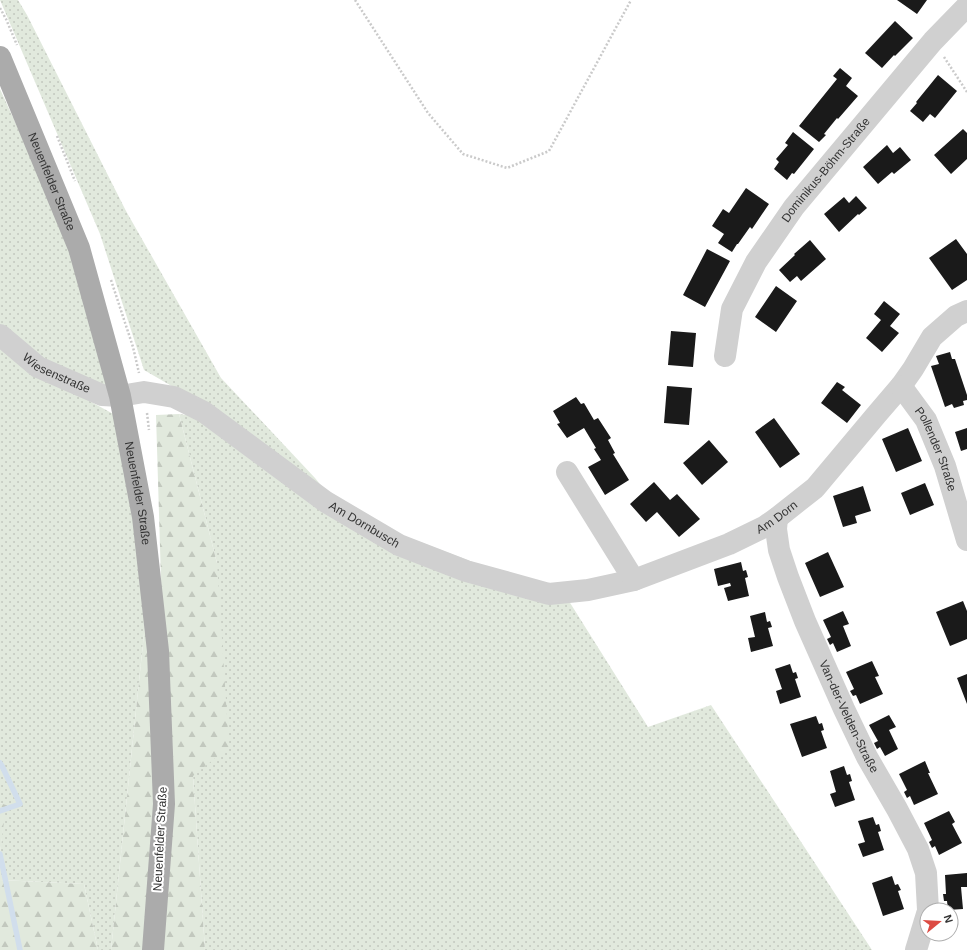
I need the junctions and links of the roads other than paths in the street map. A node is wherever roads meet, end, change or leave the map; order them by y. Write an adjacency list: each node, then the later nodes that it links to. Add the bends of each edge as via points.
1 (967, 6): 5 (street, Dominikus-Böhm-Straße, via 933,41 794,207 756,262 732,308)
2 (0, 57): 7 (main road, Neuenfelder Straße, via 79,248)
3 (967, 311): 6 (street, Am Dorn, via 956,316 932,337)
4 (0, 335): 7 (street, Wiesenstraße, via 38,367 102,395)
5 (726, 356)
6 (901, 386): 9 (street, Am Dorn, via 816,488); 10 (street, Pollender Straße, via 926,420 945,466)
7 (120, 396): 11 (street, Am Dornbusch, via 144,392 174,397 204,412 326,502 399,544 466,571 550,594 588,590); 14 (main road, Neuenfelder Straße, via 143,517 158,651 164,804)
8 (567, 472): 11 (street)
9 (777, 518): 11 (street, Am Dorn, via 729,544); 12 (street, Van-der-Velden-Straße, via 779,550 805,621 867,758 898,809 918,849 926,873)
10 (967, 540)
11 (634, 580)
12 (928, 902)
13 (919, 940): 15 (street)
14 (153, 950)
15 (916, 950)

